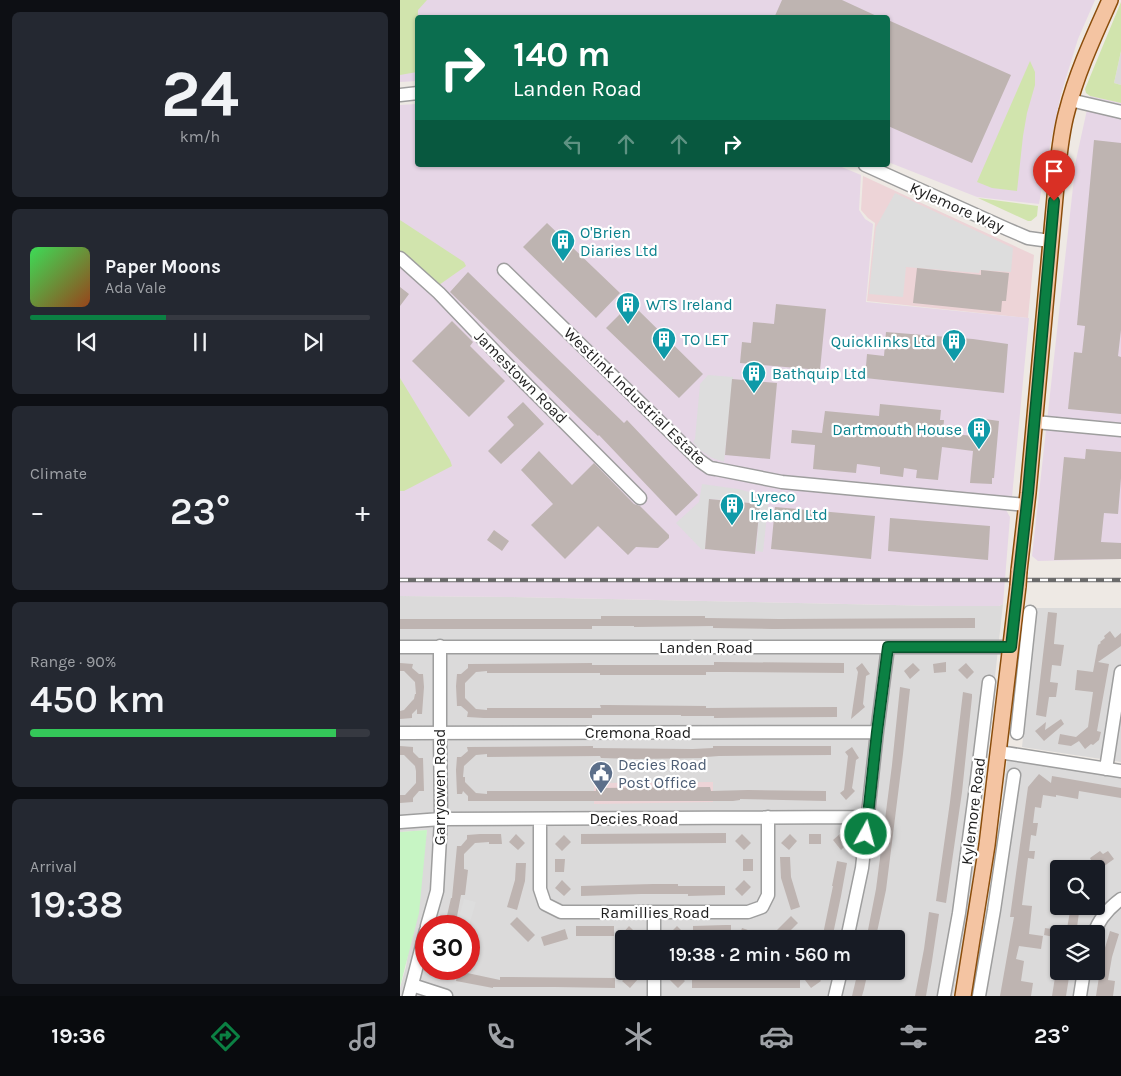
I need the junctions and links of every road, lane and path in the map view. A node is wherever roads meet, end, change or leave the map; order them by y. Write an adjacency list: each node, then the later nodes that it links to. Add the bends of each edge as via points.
1 (1110, 0): 4 (main road, Kylemore Road)
2 (415, 93): 3 (street)
3 (400, 95)
4 (1070, 100): 5 (street); 7 (main road, Kylemore Road, via 1060,146)
5 (1121, 112)
6 (869, 167): 7 (street, Kylemore Way, via 1014,232)
7 (1050, 241): 10 (main road, Kylemore Road)
8 (400, 258): 12 (street, Jamestown Road, via 439,293)
9 (504, 270): 13 (street, Westlink Industrial Estate, via 710,468 782,482)
10 (1034, 422): 11 (street); 13 (main road, Kylemore Road)
11 (1121, 430)
12 (640, 498)
13 (1026, 505): 14 (main road, Kylemore Road, bridge, via 1016,598)
14 (1024, 618): 18 (main road, Kylemore Road); 22 (street, Kylemore Road)
15 (400, 646): 16 (street, Landen Road)
16 (440, 646): 17 (street, Landen Road); 25 (street, Garryowen Road)
17 (888, 647): 18 (street, Landen Road); 23 (street)
18 (1011, 647): 21 (main road, Kylemore Road)
19 (1121, 672): 28 (street)
20 (989, 682): 44 (street, Kylemore Road)
21 (1003, 716): 22 (street); 27 (main road, Kylemore Road)
22 (1019, 717): 26 (street, Kylemore Road)
23 (877, 732): 25 (street, Cremona Road); 33 (street)
24 (400, 733): 25 (street, Cremona Road)
25 (440, 733): 32 (street, Garryowen Road)
26 (1017, 733)
27 (999, 752): 28 (street); 35 (main road, Kylemore Road)
28 (1106, 769): 29 (street)
29 (1121, 771)
30 (1014, 775): 37 (street, Kylemore Road)
31 (768, 817): 33 (street, Decies Road); 34 (street, Decies Road); 39 (street, Ramillies Road, via 768,895 762,907 748,912)
32 (441, 818): 34 (street, Decies Road); 36 (street, Decies Road); 40 (street, Garryowen Road, via 437,891)
33 (868, 818): 43 (street)
34 (540, 819): 39 (street, Ramillies Road, via 540,889 545,904 561,912)
35 (990, 820): 37 (street); 45 (main road, Kylemore Road)
36 (400, 822)
37 (1007, 822): 52 (street, Kylemore Road)
38 (1121, 898): 41 (street, via 1110,907)
39 (654, 912): 42 (street)
40 (430, 915)
41 (1098, 925)
42 (654, 930)
43 (849, 930)
44 (955, 939): 45 (street); 56 (street, Kylemore Road)
45 (972, 942): 50 (main road, Kylemore Road)
46 (415, 971): 51 (street)
47 (654, 980): 54 (street)
48 (839, 980): 55 (street)
49 (1083, 980): 57 (street)
50 (964, 989): 52 (street, Kylemore Road)
51 (410, 990): 53 (street)
52 (980, 991)
53 (446, 996)
54 (654, 996)
55 (835, 996)
56 (944, 996)
57 (1080, 996)

